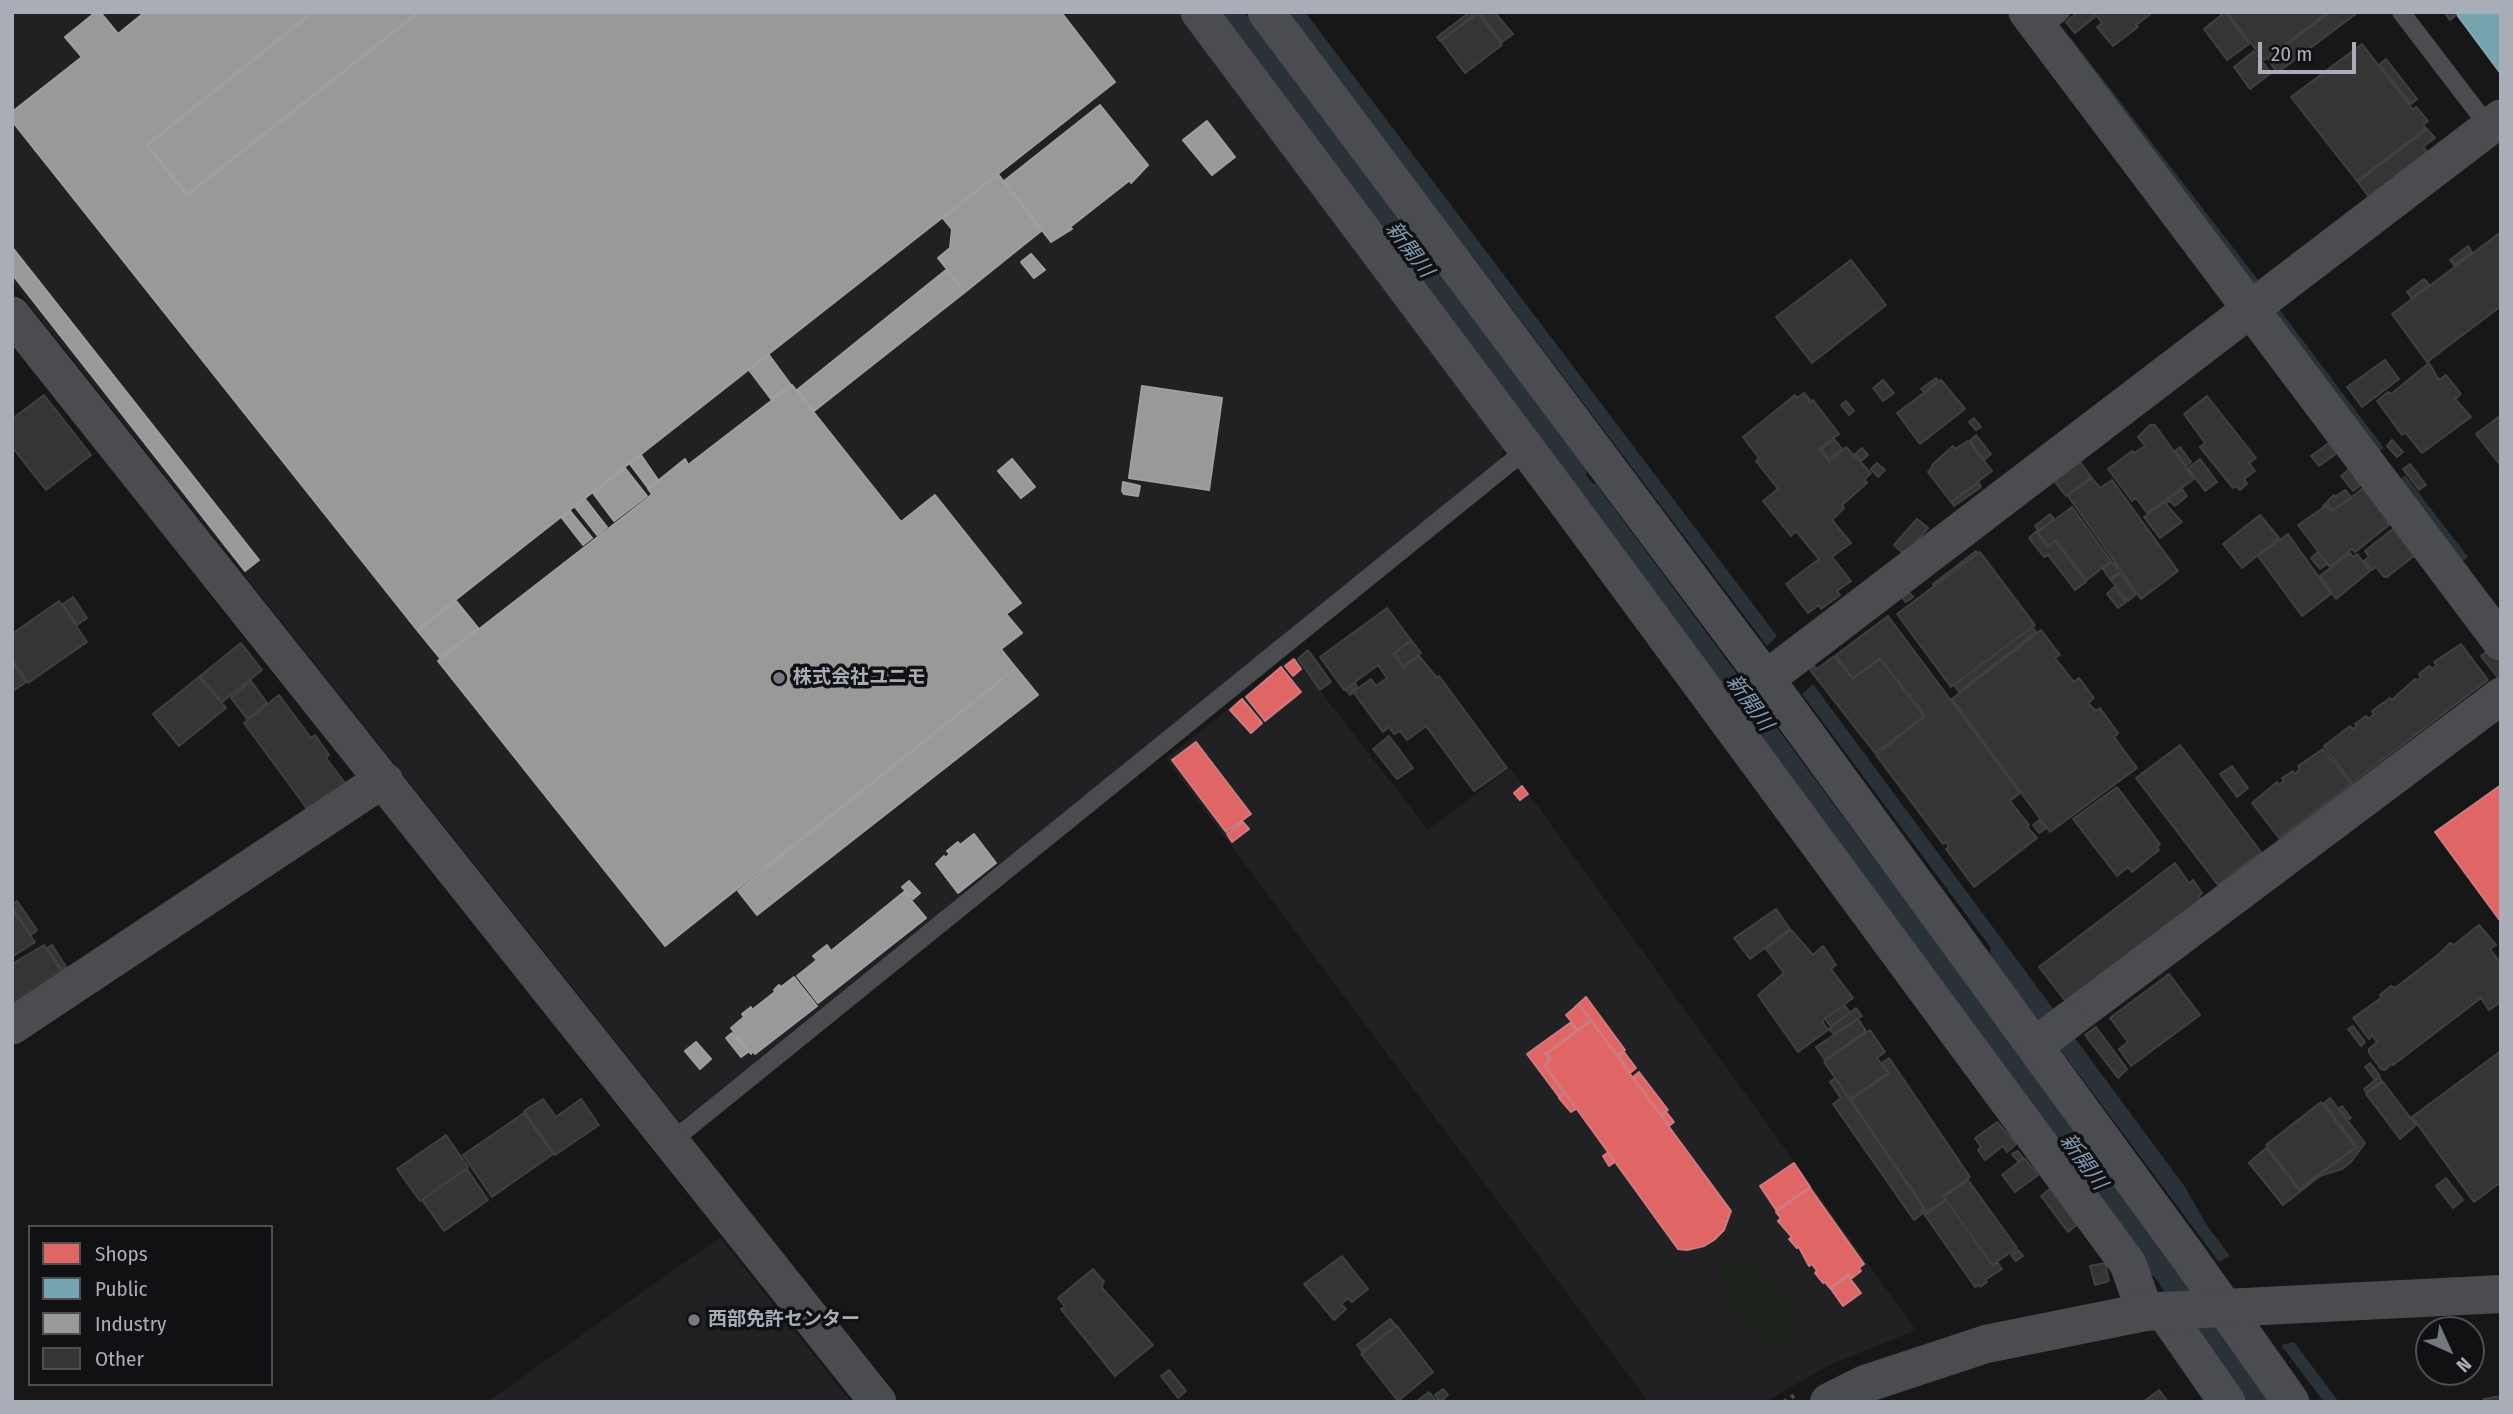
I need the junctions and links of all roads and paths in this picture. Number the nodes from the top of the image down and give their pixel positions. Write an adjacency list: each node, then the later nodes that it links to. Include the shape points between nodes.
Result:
1 (1199, 12): 8 (street)
2 (1266, 12): 10 (street)
3 (2401, 12): 5 (lane)
4 (2043, 18): 6 (street)
5 (2495, 122): 6 (street)
6 (2250, 310): 9 (street); 10 (street)
7 (12, 315): 12 (street)
8 (1527, 449): 15 (lane); 18 (street)
9 (2501, 642)
10 (1766, 679): 14 (street)
11 (2501, 696): 14 (street, bridge)
12 (385, 781): 13 (street); 15 (street)
13 (12, 1026)
14 (2035, 1046): 17 (street)
15 (672, 1141): 19 (street)
16 (2501, 1294): 17 (street)
17 (2223, 1307): 18 (street); 22 (street)
18 (2160, 1311): 20 (street, via 1986,1344 1865,1384); 21 (street)
19 (878, 1402)
20 (1829, 1402)
21 (2227, 1402)
22 (2291, 1402)

